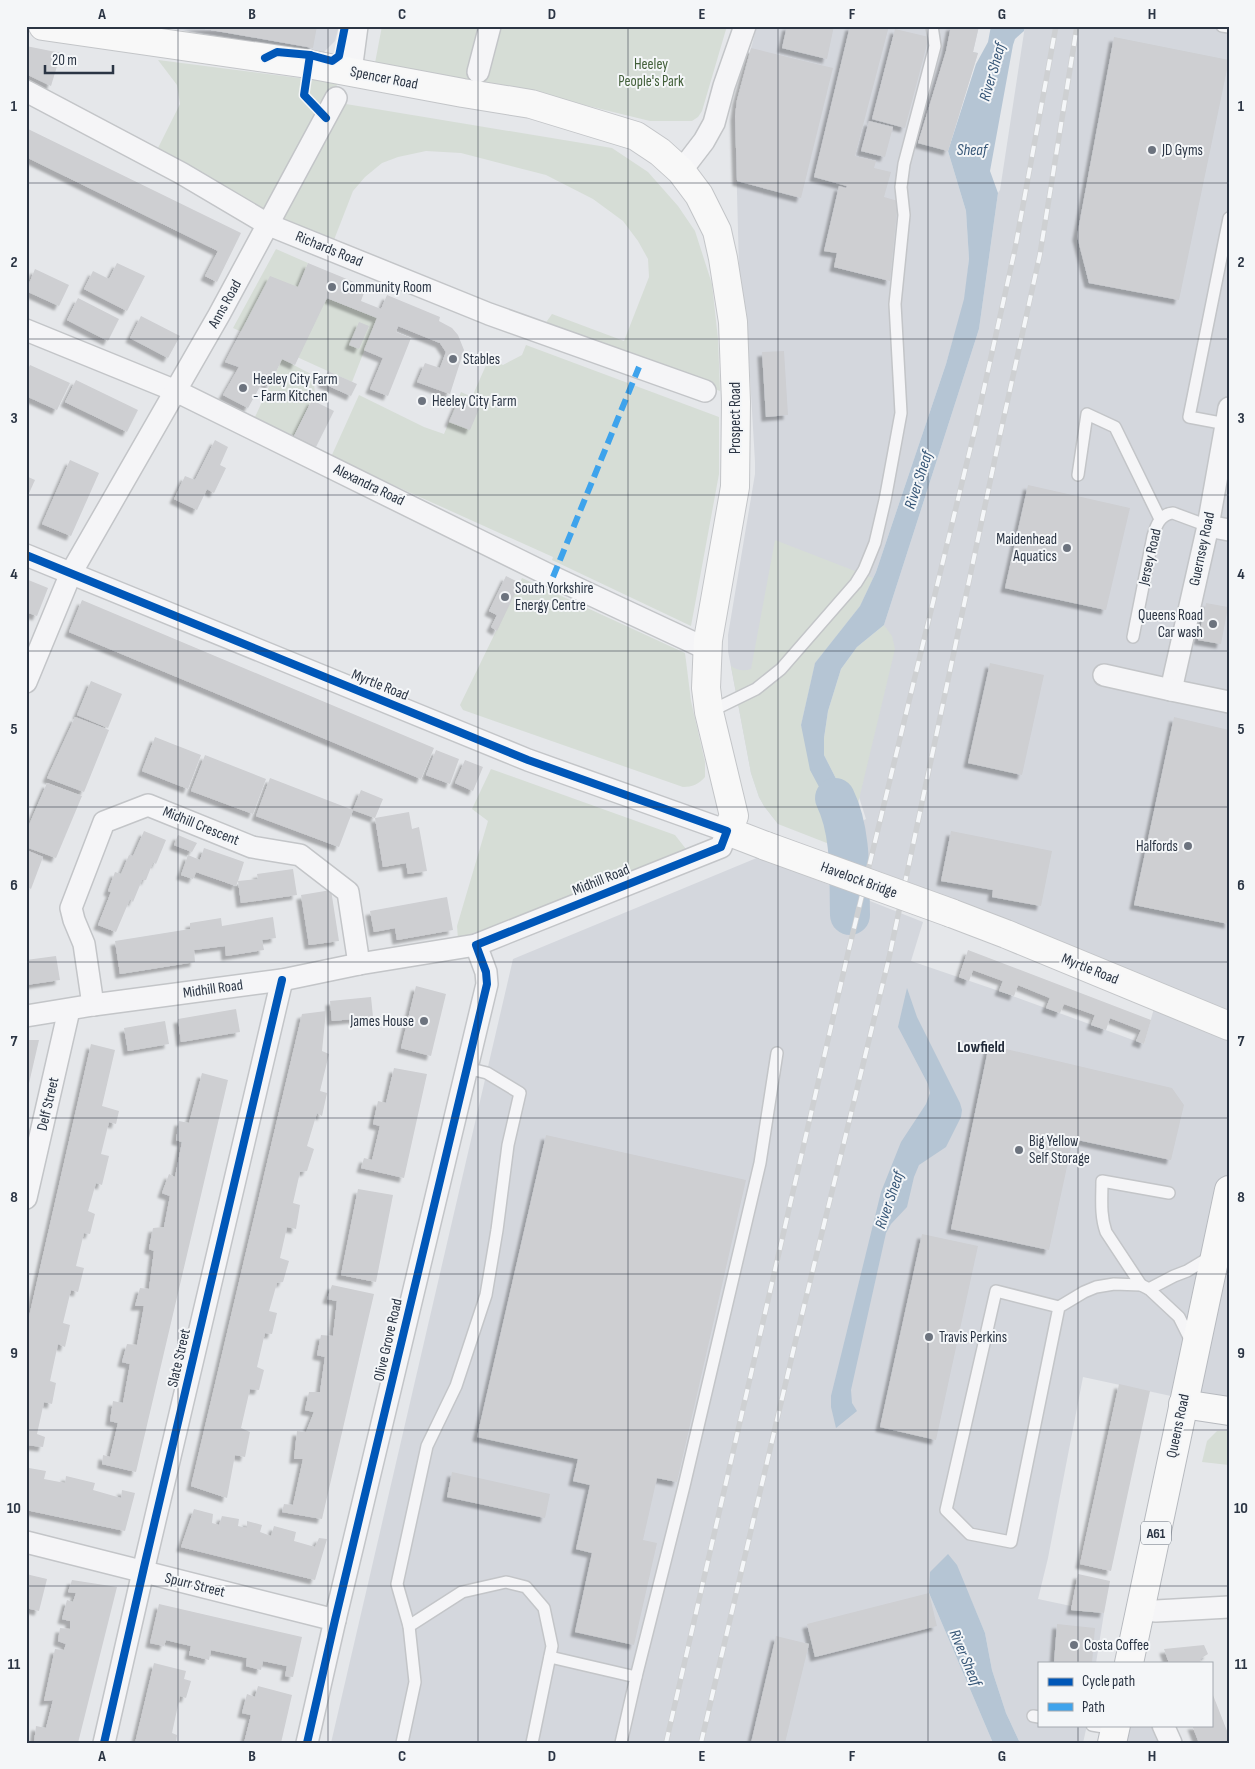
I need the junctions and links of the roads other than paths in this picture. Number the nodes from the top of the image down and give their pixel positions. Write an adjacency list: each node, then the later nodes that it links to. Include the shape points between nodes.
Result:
1 (43, 26): 8 (main road, Spencer Road)
2 (358, 26): 8 (street)
3 (490, 26): 9 (street)
4 (745, 26): 12 (street, via 714,123)
5 (932, 26): 30 (lane, via 935,46 900,187 904,215 895,304 901,413 875,543 856,583 781,669 756,689)
6 (1222, 26): 7 (lane)
7 (1229, 27)
8 (352, 71): 12 (main road, Spencer Road, via 531,104 636,136)
9 (478, 72)
10 (26, 91): 14 (street, Richards Road, via 181,173)
11 (336, 98): 14 (street, Anns Road)
12 (681, 171): 25 (main road, Prospect Road, via 699,195 717,231 733,322 735,487)
13 (1229, 218): 18 (lane, via 1189,417)
14 (269, 225): 16 (street, Anns Road); 17 (street, Richards Road, via 489,314)
15 (26, 330): 16 (street, Alexandra Road)
16 (176, 391): 23 (street, Anns Road); 25 (street, Alexandra Road, via 553,577)
17 (705, 391)
18 (1227, 416): 21 (street, Guernsey Road, via 1219,456)
19 (1078, 475): 20 (lane, via 1087,414 1115,427)
20 (1160, 519): 21 (lane, Jersey Road, via 1173,513); 24 (lane, Jersey Road, via 1153,536)
21 (1219, 528): 28 (street, Guernsey Road)
22 (26, 555): 23 (street, Myrtle Road)
23 (71, 573): 27 (street, Anns Road); 31 (street, Myrtle Road, via 528,760)
24 (1133, 637)
25 (707, 649): 30 (main road, Prospect Road)
26 (1104, 675): 28 (street)
27 (26, 682)
28 (1171, 690): 29 (street)
29 (1229, 702)
30 (709, 712): 31 (main road, Prospect Road, via 734,816)
31 (727, 831): 32 (main road, Myrtle Road); 34 (street, Midhill Road, via 721,847)
32 (766, 846): 33 (main road, Havelock Bridge, bridge)
33 (951, 913): 40 (main road, Myrtle Road)
34 (476, 945): 35 (street, Midhill Road); 42 (street, Olive Grove Road, via 487,984)
35 (360, 964): 36 (street, Midhill Road); 37 (street, Midhill Crescent, via 348,892 300,855 252,847 148,805 104,822 71,908 84,944)
36 (282, 980): 37 (street, Midhill Road); 53 (street, Slate Street)
37 (93, 1005): 38 (street, Midhill Road)
38 (70, 1010): 39 (street, Midhill Road); 45 (street, Delf Street)
39 (26, 1016)
40 (1229, 1026)
41 (777, 1053): 60 (lane, via 760,1163)
42 (467, 1068): 56 (street, Olive Grove Road); 57 (lane, via 487,1073 520,1093 508,1145 486,1295 456,1386 427,1446 397,1584)
43 (1229, 1190): 46 (main road, Queens Road / A61)
44 (1169, 1194): 47 (lane, via 1102,1181 1101,1216 1106,1232)
45 (26, 1198)
46 (1215, 1254): 47 (lane, via 1187,1271); 49 (main road, Queens Road / A61)
47 (1145, 1287): 48 (lane, via 1114,1284 1096,1287); 49 (lane, via 1179,1317)
48 (1060, 1306): 48 (lane, via 1011,1542 970,1534 946,1510 996,1291)
49 (1195, 1349): 50 (main road, Queens Road / A61)
50 (1183, 1404): 51 (main road); 55 (main road, Queens Road / A61)
51 (1229, 1412)
52 (26, 1542): 53 (street, Spurr Street)
53 (143, 1571): 56 (street, Spurr Street); 62 (street, Slate Street)
54 (1229, 1607): 55 (street)
55 (1140, 1610): 59 (main road, Queens Road / A61)
56 (335, 1620): 63 (street, Olive Grove Road)
57 (409, 1626): 58 (lane, via 462,1592 506,1582 526,1588 544,1608 552,1646); 64 (lane, via 415,1682)
58 (550, 1657): 60 (lane); 65 (lane)
59 (1129, 1662)
60 (636, 1676): 66 (lane)
61 (1163, 1726): 67 (street)
62 (104, 1743)
63 (307, 1743)
64 (402, 1743)
65 (532, 1743)
66 (622, 1743)
67 (1171, 1743)

